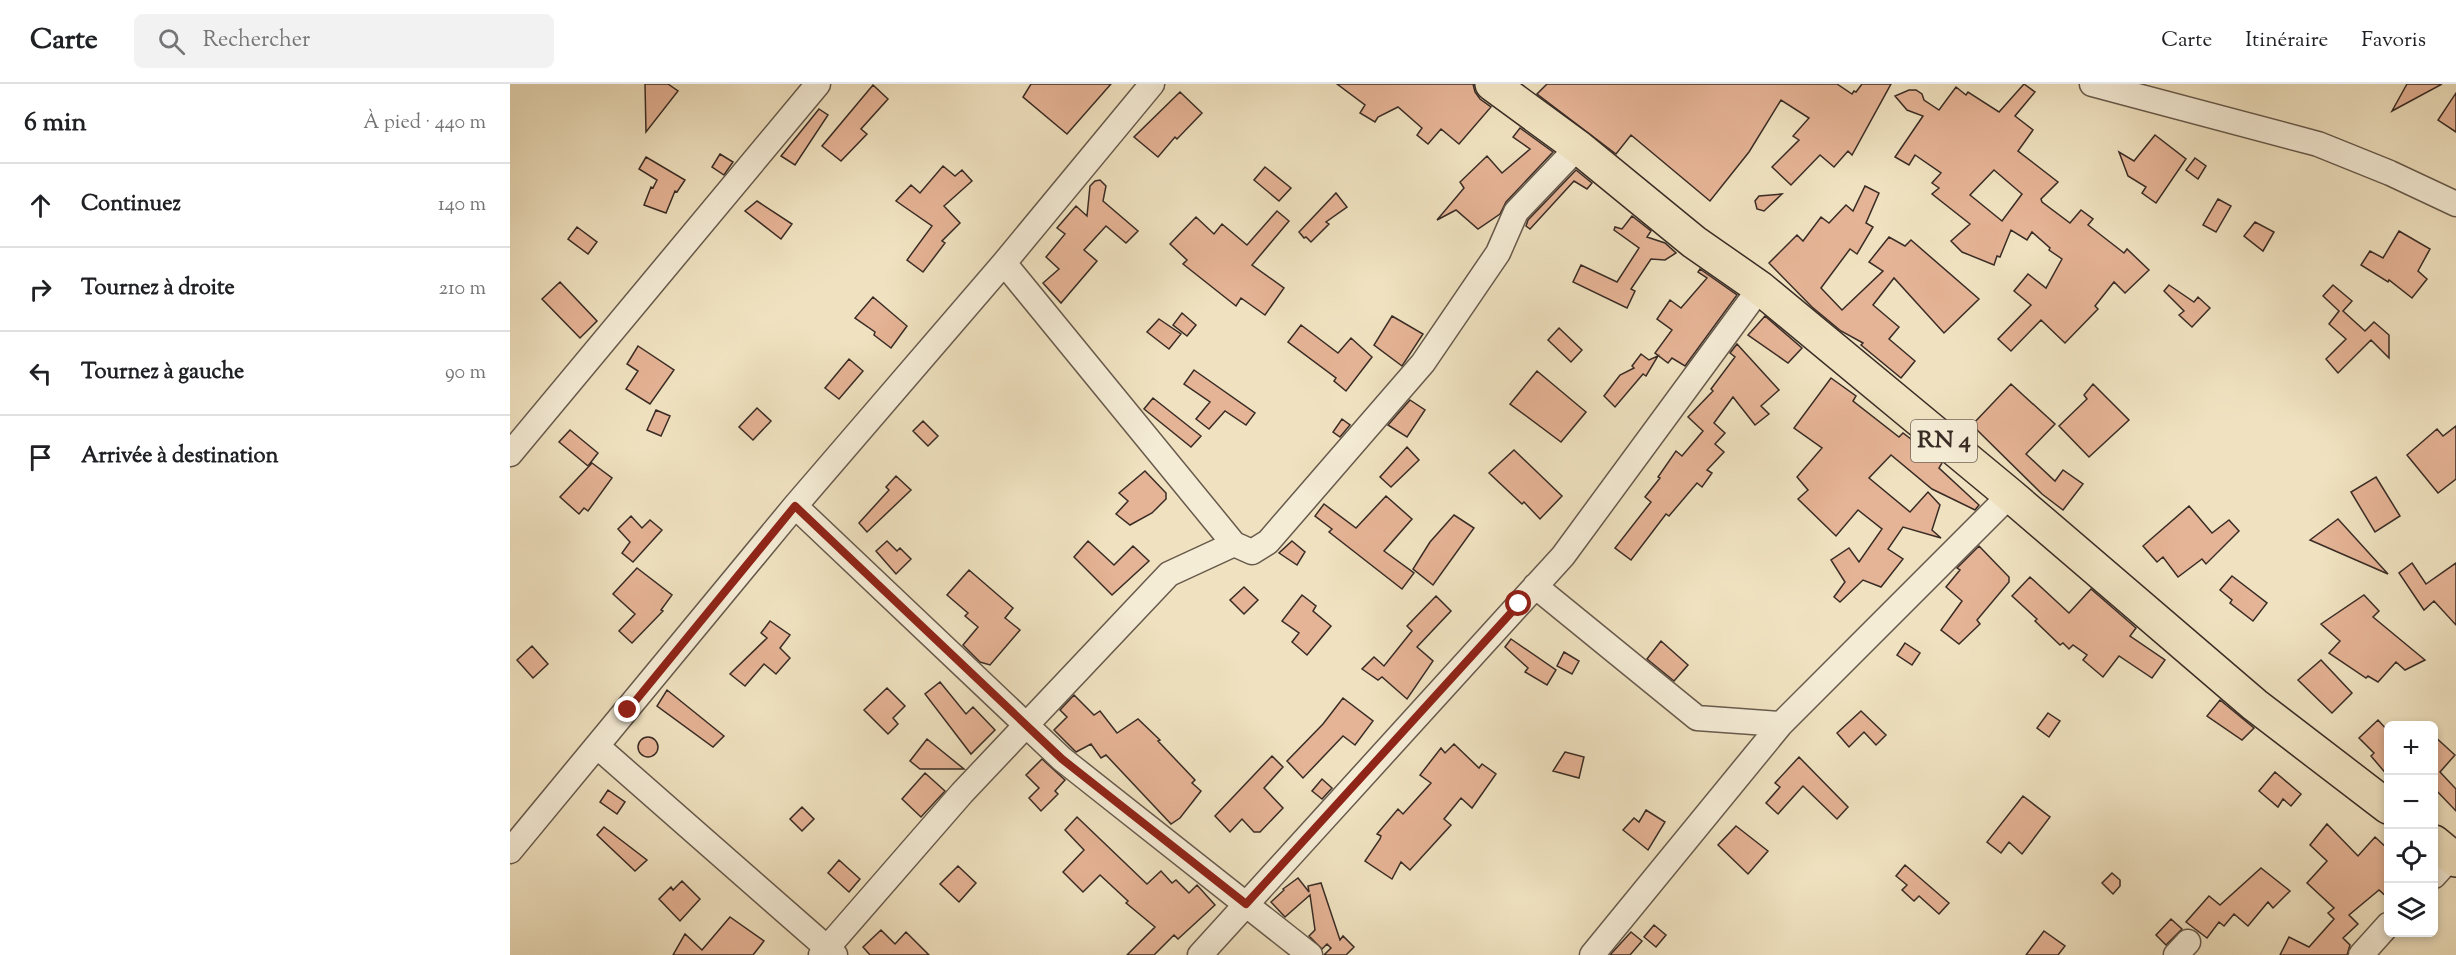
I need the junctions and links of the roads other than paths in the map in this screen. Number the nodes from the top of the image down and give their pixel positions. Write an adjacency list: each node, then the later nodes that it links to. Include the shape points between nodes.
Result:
1 (818, 84): 11 (street)
2 (1152, 84): 9 (street)
3 (1492, 84): 7 (highway, RN 4)
4 (2091, 84): 6 (street)
5 (2151, 84): 6 (street)
6 (2163, 104): 8 (street, via 2318,144 2390,172)
7 (1578, 147): 10 (highway, RN 4, via 1694,242); 14 (street, via 1516,212 1498,253 1423,363 1284,524 1268,542 1252,552)
8 (2456, 204)
9 (1004, 263): 13 (street); 14 (street)
10 (1760, 288): 12 (highway, RN 4); 15 (street, via 1563,555)
11 (510, 454)
12 (2010, 495): 17 (street); 19 (highway, RN 4, via 2255,705)
13 (795, 506): 16 (street); 18 (street)
14 (1234, 544): 16 (street, via 1169,574)
15 (1535, 586): 17 (street, via 1697,718); 21 (street)
16 (1026, 724): 21 (street, via 1062,759); 23 (street)
17 (1781, 724): 26 (street)
18 (598, 747): 20 (street); 23 (street)
19 (2384, 804)
20 (510, 851)
21 (1246, 904): 24 (street); 25 (street)
22 (2384, 929): 27 (street)
23 (828, 953)
24 (1200, 955)
25 (1310, 955)
26 (1592, 955)
27 (2361, 955)

